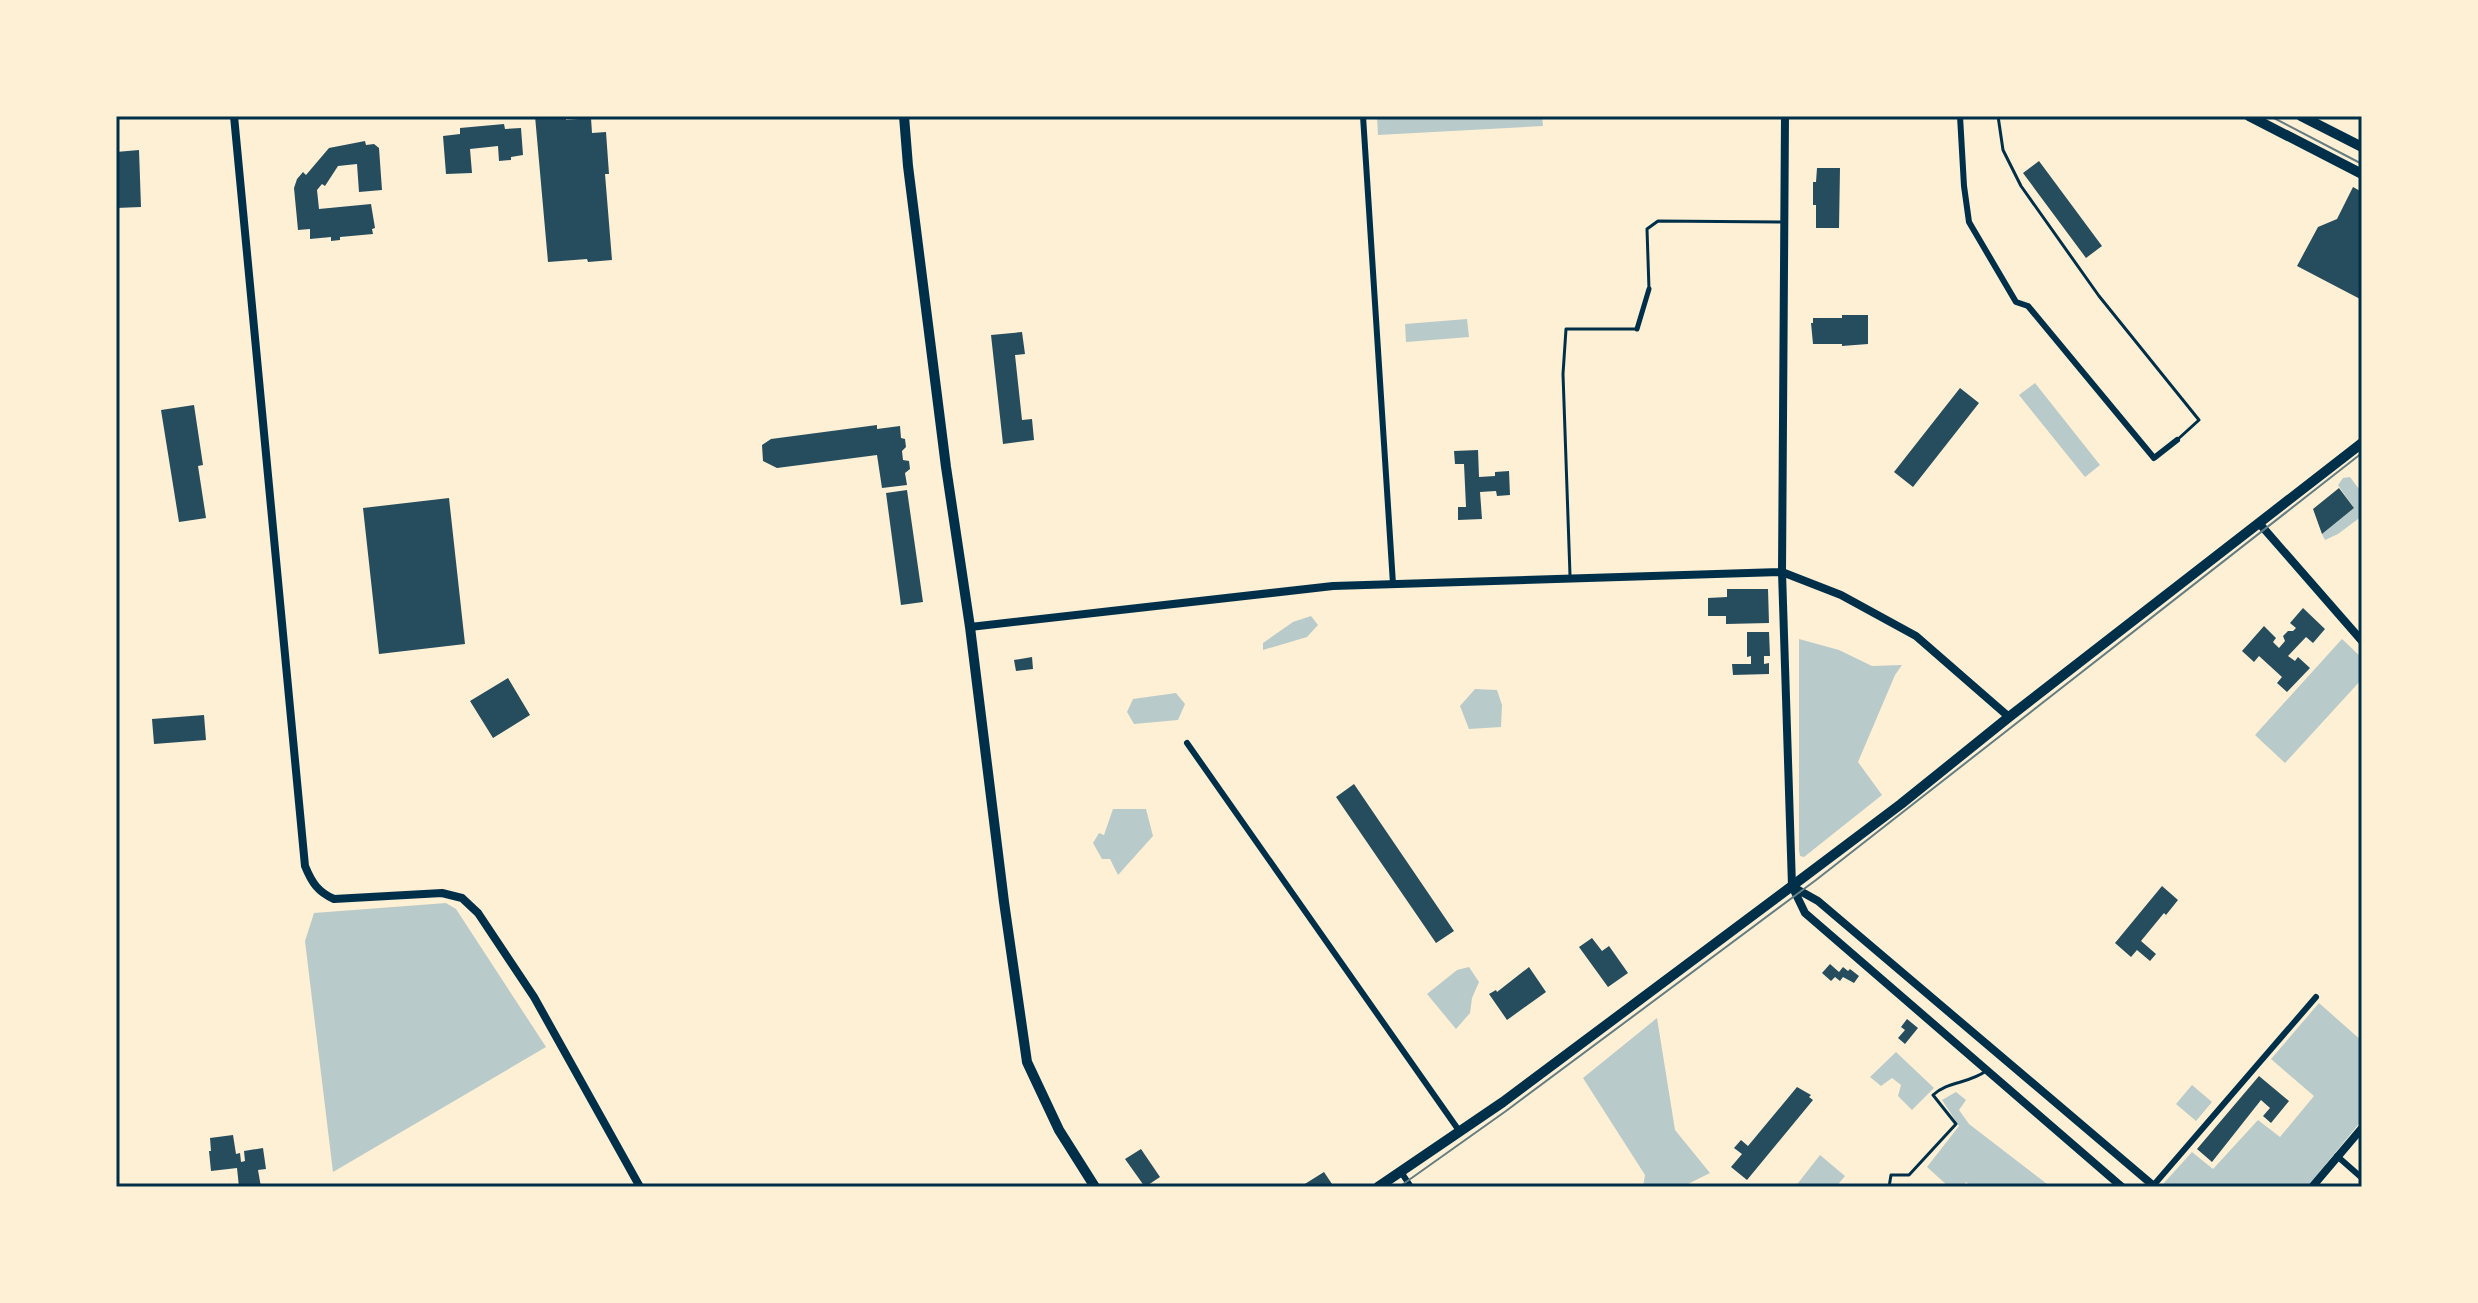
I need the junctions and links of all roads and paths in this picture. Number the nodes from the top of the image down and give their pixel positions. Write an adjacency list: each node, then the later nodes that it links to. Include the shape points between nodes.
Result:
1 (234, 116): 34 (street, via 305,866 311,882 334,899 442,893 462,898 478,913 534,997)
2 (904, 116): 20 (main road)
3 (1363, 116): 19 (street)
4 (1785, 116): 11 (street)
5 (1960, 116): 14 (street, via 1969,222 2016,302 2028,306 2154,458)
6 (1998, 116): 14 (lane, via 2003,150 2021,186 2099,296 2199,420)
7 (2249, 116): 10 (main road)
8 (2301, 116): 9 (main road)
9 (2362, 147)
10 (2362, 174)
11 (1784, 222): 12 (lane, via 1658,221 1647,229); 17 (street)
12 (1649, 289): 13 (street)
13 (1637, 329): 18 (lane, via 1566,329)
14 (2177, 440)
15 (2362, 443): 16 (main road)
16 (2259, 523): 21 (street); 22 (main road)
17 (1782, 572): 18 (street); 22 (street, via 1841,595 1916,636); 24 (street)
18 (1570, 579): 19 (street)
19 (1393, 584): 20 (street, via 1333,586)
20 (970, 627): 35 (main road, via 1027,1062 1059,1130)
21 (2362, 641)
22 (2009, 717): 24 (main road)
23 (1187, 743): 29 (street)
24 (1792, 886): 26 (street, via 1818,901); 27 (street, via 1805,913); 29 (main road)
25 (2316, 997): 33 (street)
26 (2000, 1057): 27 (street); 33 (street)
27 (1987, 1071): 38 (lane, via 1974,1080 1941,1087 1933,1095 1956,1124 1909,1175 1891,1175); 39 (street)
28 (2362, 1128): 30 (street)
29 (1460, 1132): 31 (main road)
30 (2337, 1156): 32 (street); 40 (street)
31 (1401, 1172): 36 (main road); 37 (street)
32 (2362, 1178)
33 (2153, 1186)
34 (640, 1187)
35 (1095, 1187)
36 (1378, 1187)
37 (1411, 1187)
38 (1889, 1187)
39 (2122, 1187)
40 (2312, 1187)

